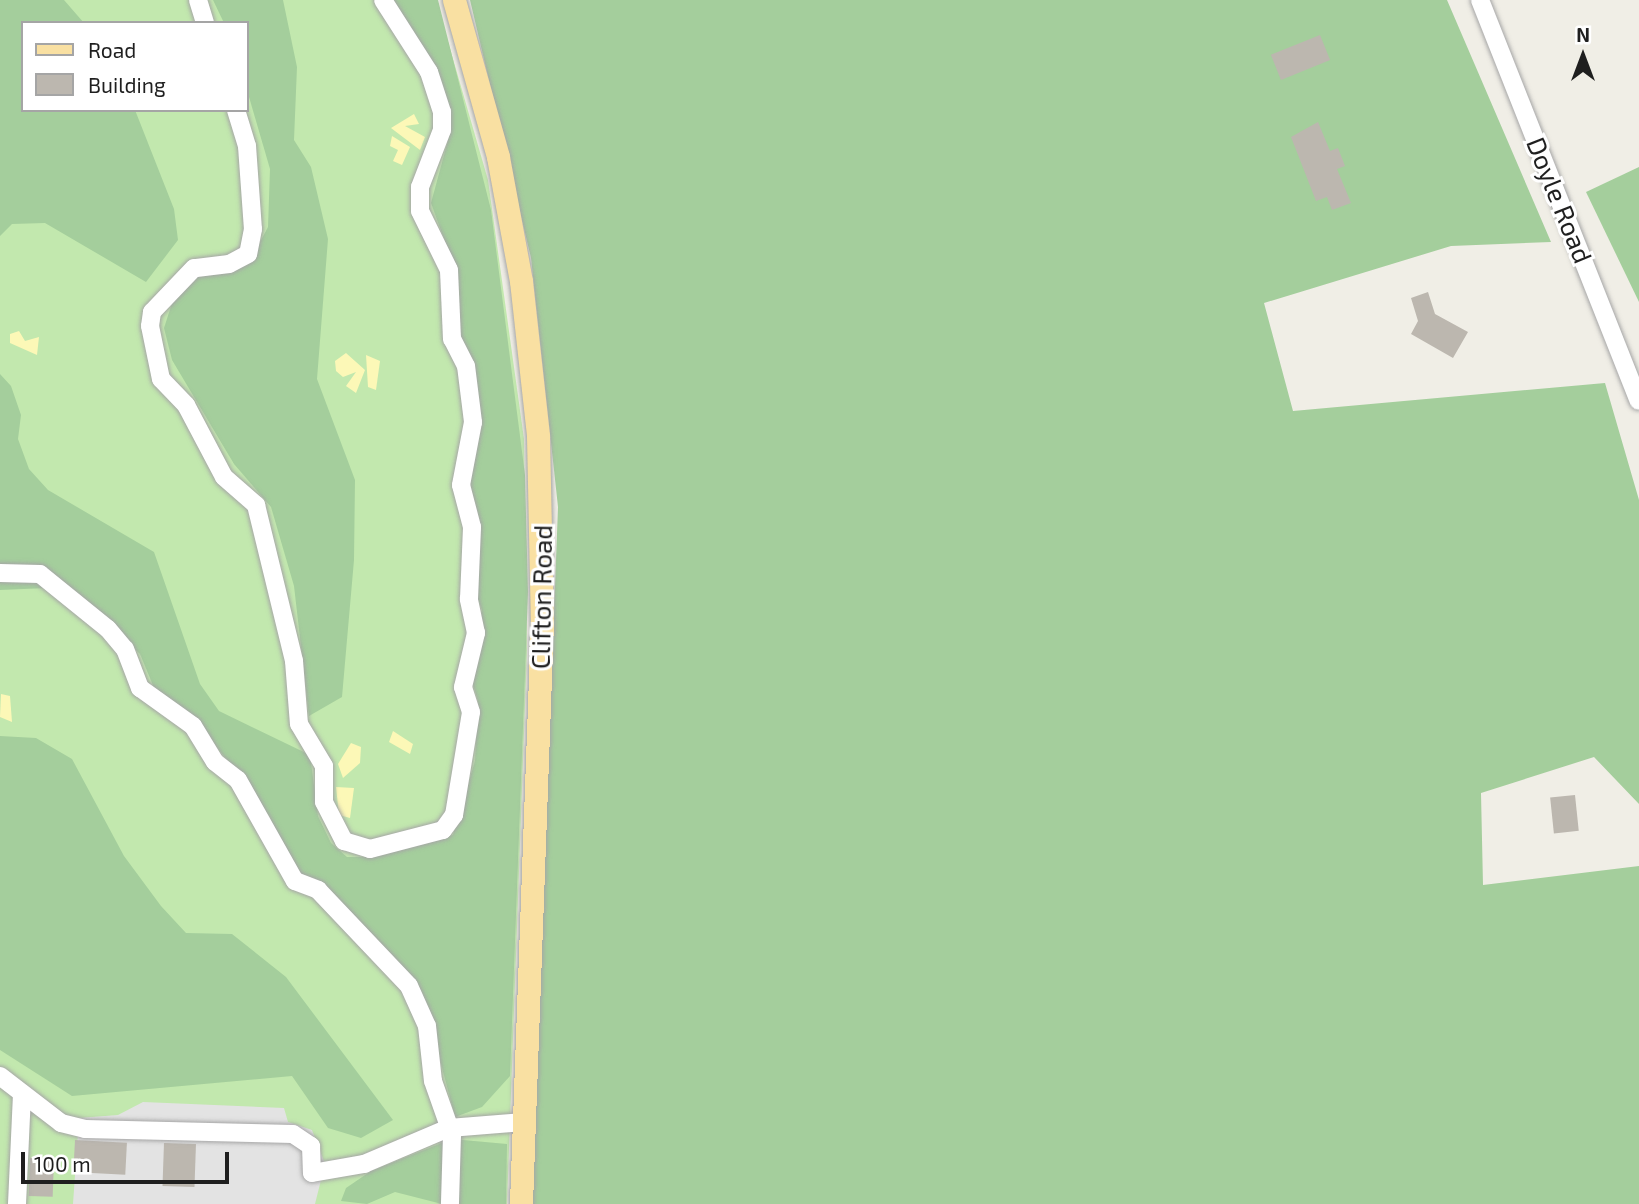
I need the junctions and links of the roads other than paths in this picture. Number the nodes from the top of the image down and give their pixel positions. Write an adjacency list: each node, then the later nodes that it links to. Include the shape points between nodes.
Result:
1 (198, 0): 5 (street)
2 (383, 0): 6 (street, via 429,72 442,112 442,130 420,187 420,211 449,270 452,339 466,366 473,422 461,485 472,527 468,599 476,634 463,687 471,712 454,815 443,830 370,849 344,841 324,802 322,758 299,724 295,661 256,505 224,477 186,405 161,379 150,326 152,312 194,268 248,254 253,229 247,146)
3 (454, 0): 11 (main road, Clifton Road, via 500,170 538,436 542,622)
4 (1480, 0): 7 (street, Doyle Road)
5 (204, 21)
6 (237, 112)
7 (1639, 401)
8 (0, 573): 12 (street, via 40,574 108,629 125,649 140,688 193,726 215,762 238,780 295,881 318,890 396,969 421,1006 433,1081)
9 (0, 1076): 10 (street)
10 (22, 1094): 12 (street, via 61,1124 85,1129 293,1135 311,1146 312,1173 364,1164); 13 (street)
11 (524, 1122): 12 (street); 15 (main road, Clifton Road)
12 (449, 1128): 14 (street)
13 (18, 1204)
14 (450, 1204)
15 (521, 1204)

